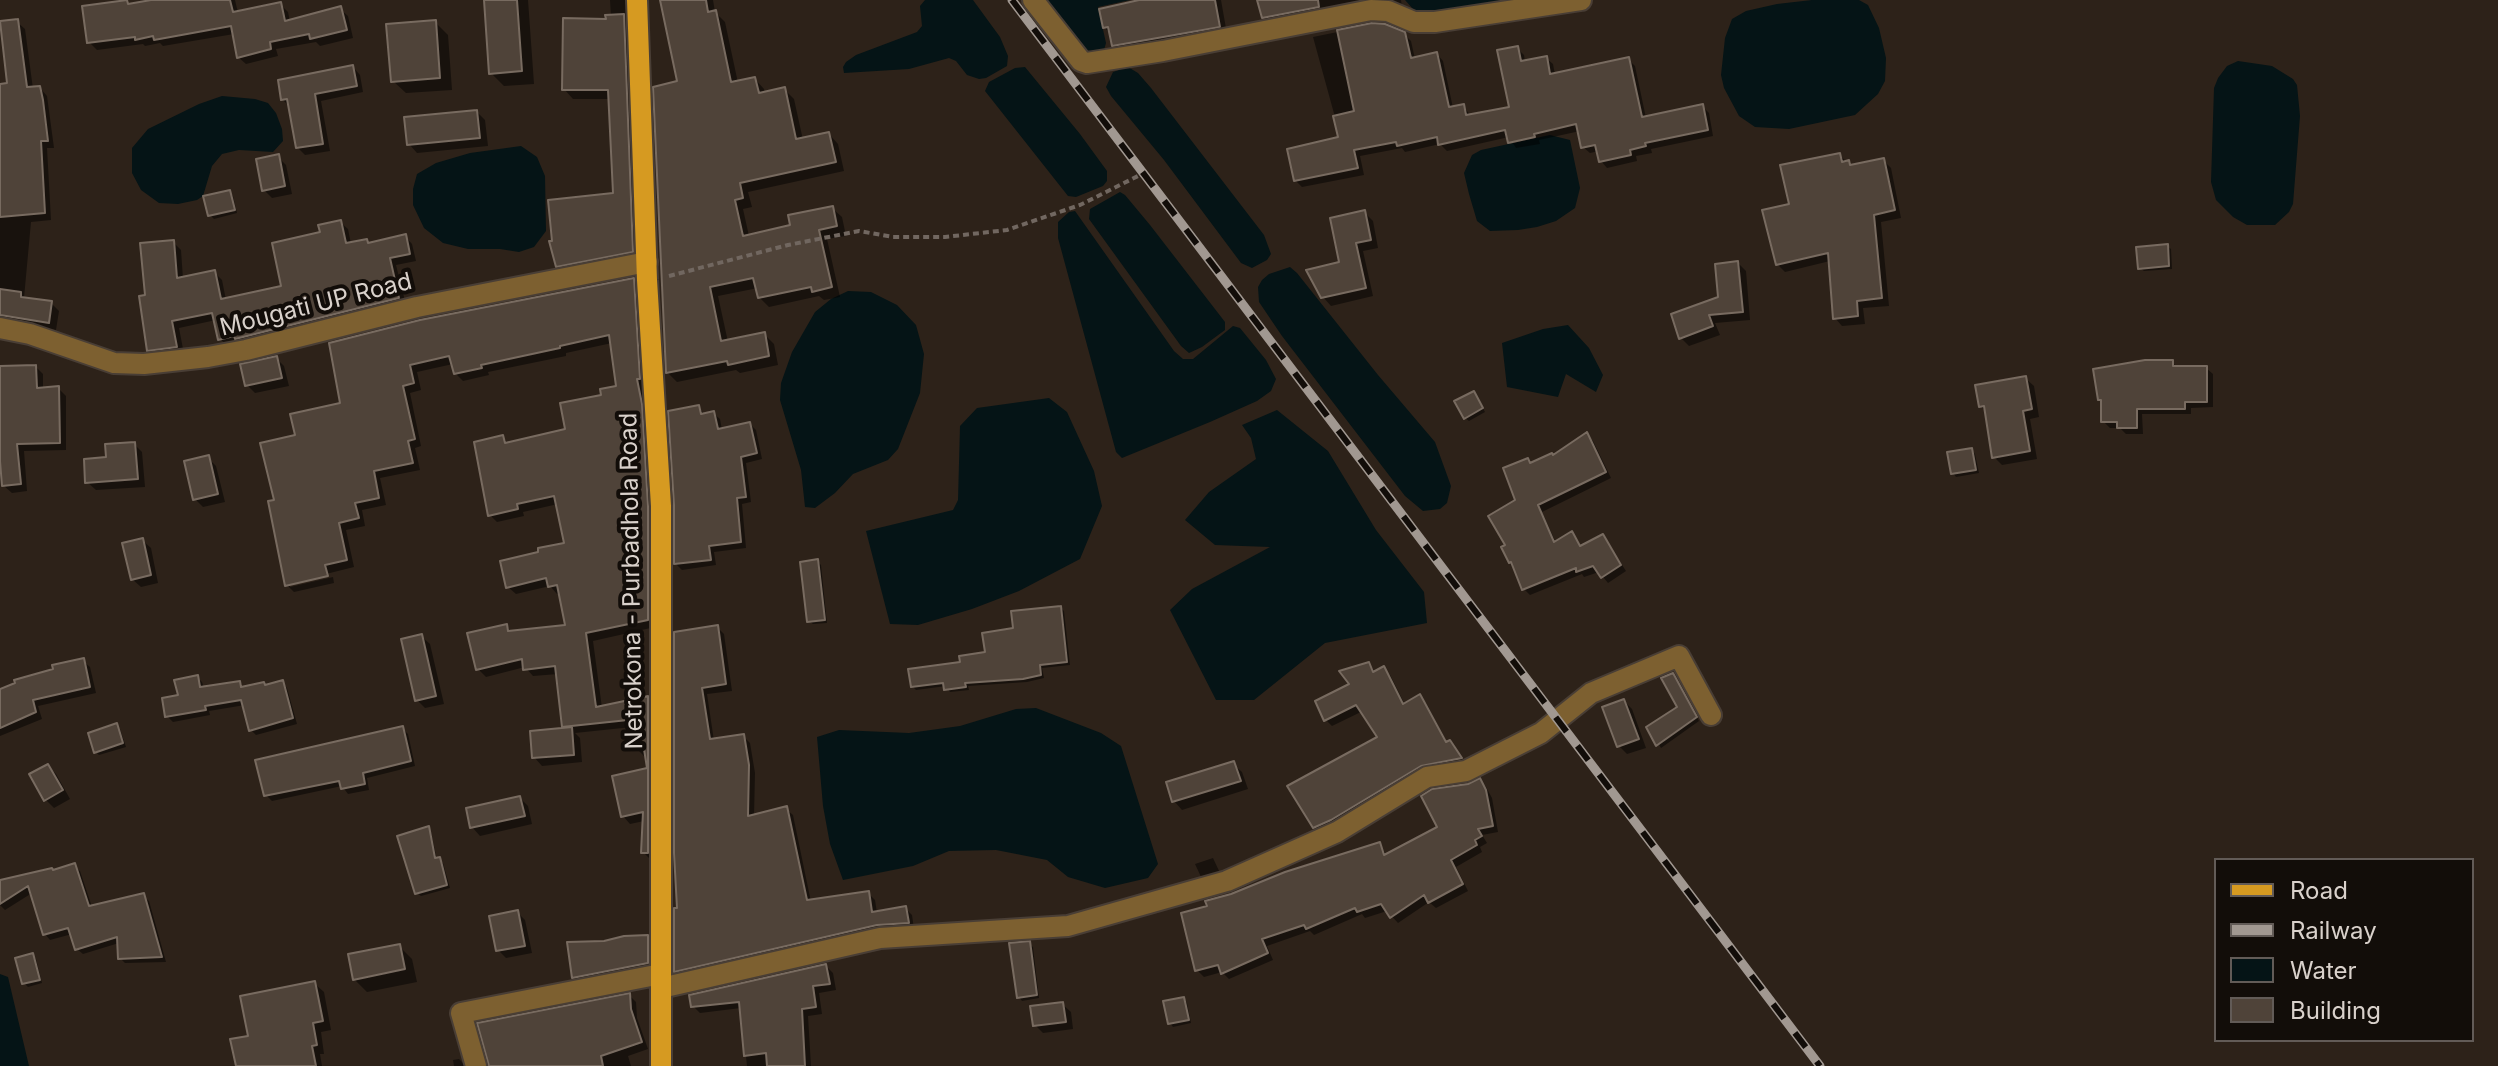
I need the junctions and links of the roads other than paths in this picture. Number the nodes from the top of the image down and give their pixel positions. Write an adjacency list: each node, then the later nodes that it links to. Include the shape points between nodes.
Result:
1 (637, 0): 4 (main road, Netrokona - Purbadhola Road)
2 (1033, 0): 3 (street, via 1087,63 1371,10 1435,22)
3 (1581, 0)
4 (647, 271): 5 (street, Mougati UP Road, via 417,307 246,350 170,361 114,363); 7 (main road, Netrokona - Purbadhola Road, via 661,506)
5 (0, 328)
6 (1711, 715): 7 (street, via 1679,656 1591,693 1541,733 1466,771 1427,777 1337,832 1227,881 1068,926 880,938)
7 (661, 981): 8 (street, via 461,1013); 9 (main road, Netrokona - Purbadhola Road)
8 (476, 1066)
9 (661, 1066)

